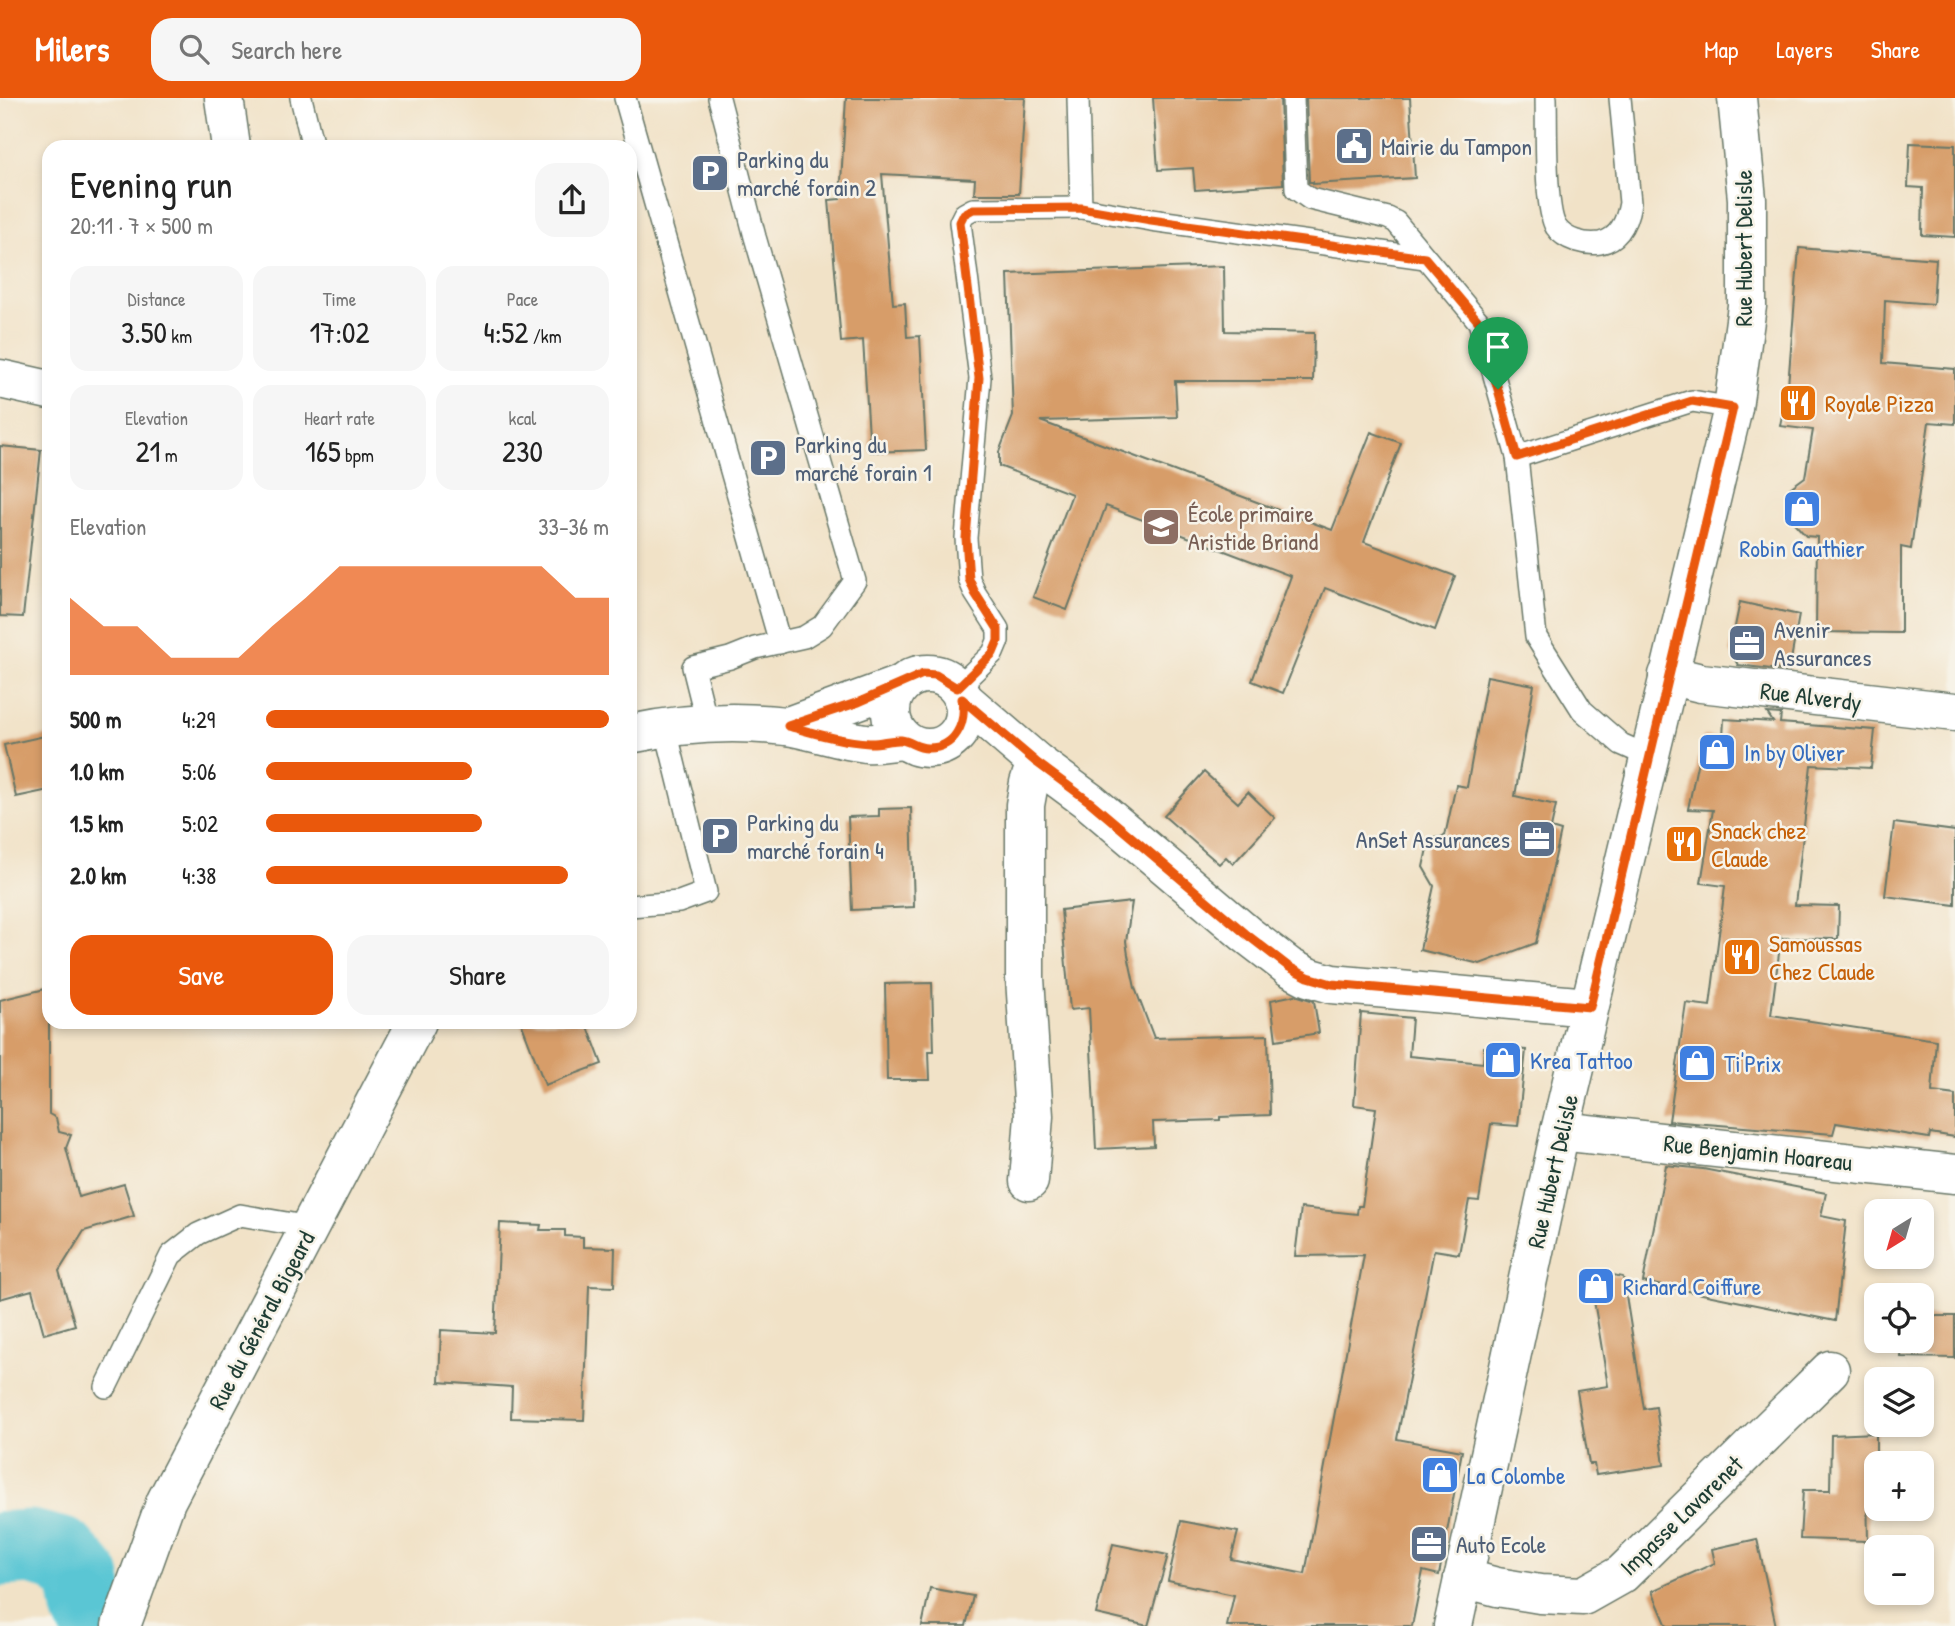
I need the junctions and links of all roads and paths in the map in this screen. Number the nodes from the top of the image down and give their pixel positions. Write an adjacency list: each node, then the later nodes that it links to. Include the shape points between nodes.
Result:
1 (225, 98): 10 (street)
2 (301, 98): 11 (lane)
3 (625, 98): 12 (lane)
4 (719, 98): 20 (lane, via 855,581 822,626)
5 (1078, 98): 14 (lane)
6 (1293, 98): 15 (lane, via 1296,189 1310,199 1396,222)
7 (1546, 98): 8 (lane, via 1550,206 1555,225 1566,237 1600,243 1615,237 1627,220 1630,203)
8 (1620, 98)
9 (1737, 98): 18 (street, Rue Hubert Delisle, via 1747,199 1747,306)
10 (231, 140)
11 (311, 140)
12 (637, 140)
13 (637, 140): 20 (lane)
14 (1081, 208): 15 (lane); 23 (lane, via 973,209 960,222 979,378 966,538 969,579 998,629 993,653)
15 (1425, 258): 19 (lane, via 1479,322)
16 (0, 379): 17 (street)
17 (42, 388)
18 (1733, 408): 19 (lane, via 1692,401); 21 (street, Rue Hubert Delisle)
19 (1517, 457): 29 (lane, via 1536,637 1582,710 1621,744)
20 (780, 643): 25 (lane, via 693,667)
21 (1668, 675): 24 (street, Rue Alverdy, via 1701,683); 29 (street, Rue Hubert Delisle)
22 (902, 684): 23 (street, via 923,674 936,675); 26 (street); 28 (street, via 891,707)
23 (960, 693): 28 (street, via 963,723 949,742 926,748); 30 (street)
24 (1955, 712)
25 (707, 723): 26 (street); 27 (street)
26 (788, 726): 28 (street, via 869,743)
27 (648, 730): 31 (lane, via 706,892 679,902)
28 (903, 740)
29 (1648, 756): 32 (street, Rue Hubert Delisle)
30 (1036, 762): 32 (street, via 1246,934 1308,977 1332,984); 36 (street, via 1026,805 1025,978 1034,1116)
31 (637, 905)
32 (1590, 1007): 34 (street, Rue Hubert Delisle)
33 (413, 1029): 37 (street, Rue du Général Bigeard)
34 (1560, 1131): 35 (street, Rue Benjamin Hoareau); 40 (street, Rue Hubert Delisle)
35 (1955, 1174)
36 (1029, 1181)
37 (310, 1227): 39 (lane, via 240,1215 198,1234 171,1255); 41 (street, Rue du Général Bigeard, via 166,1501)
38 (1830, 1370): 40 (street, Impasse Lavarenet, via 1622,1574 1583,1596 1540,1594)
39 (106, 1387)
40 (1463, 1578): 42 (street, Rue Hubert Delisle)
41 (121, 1626)
42 (1453, 1626)

